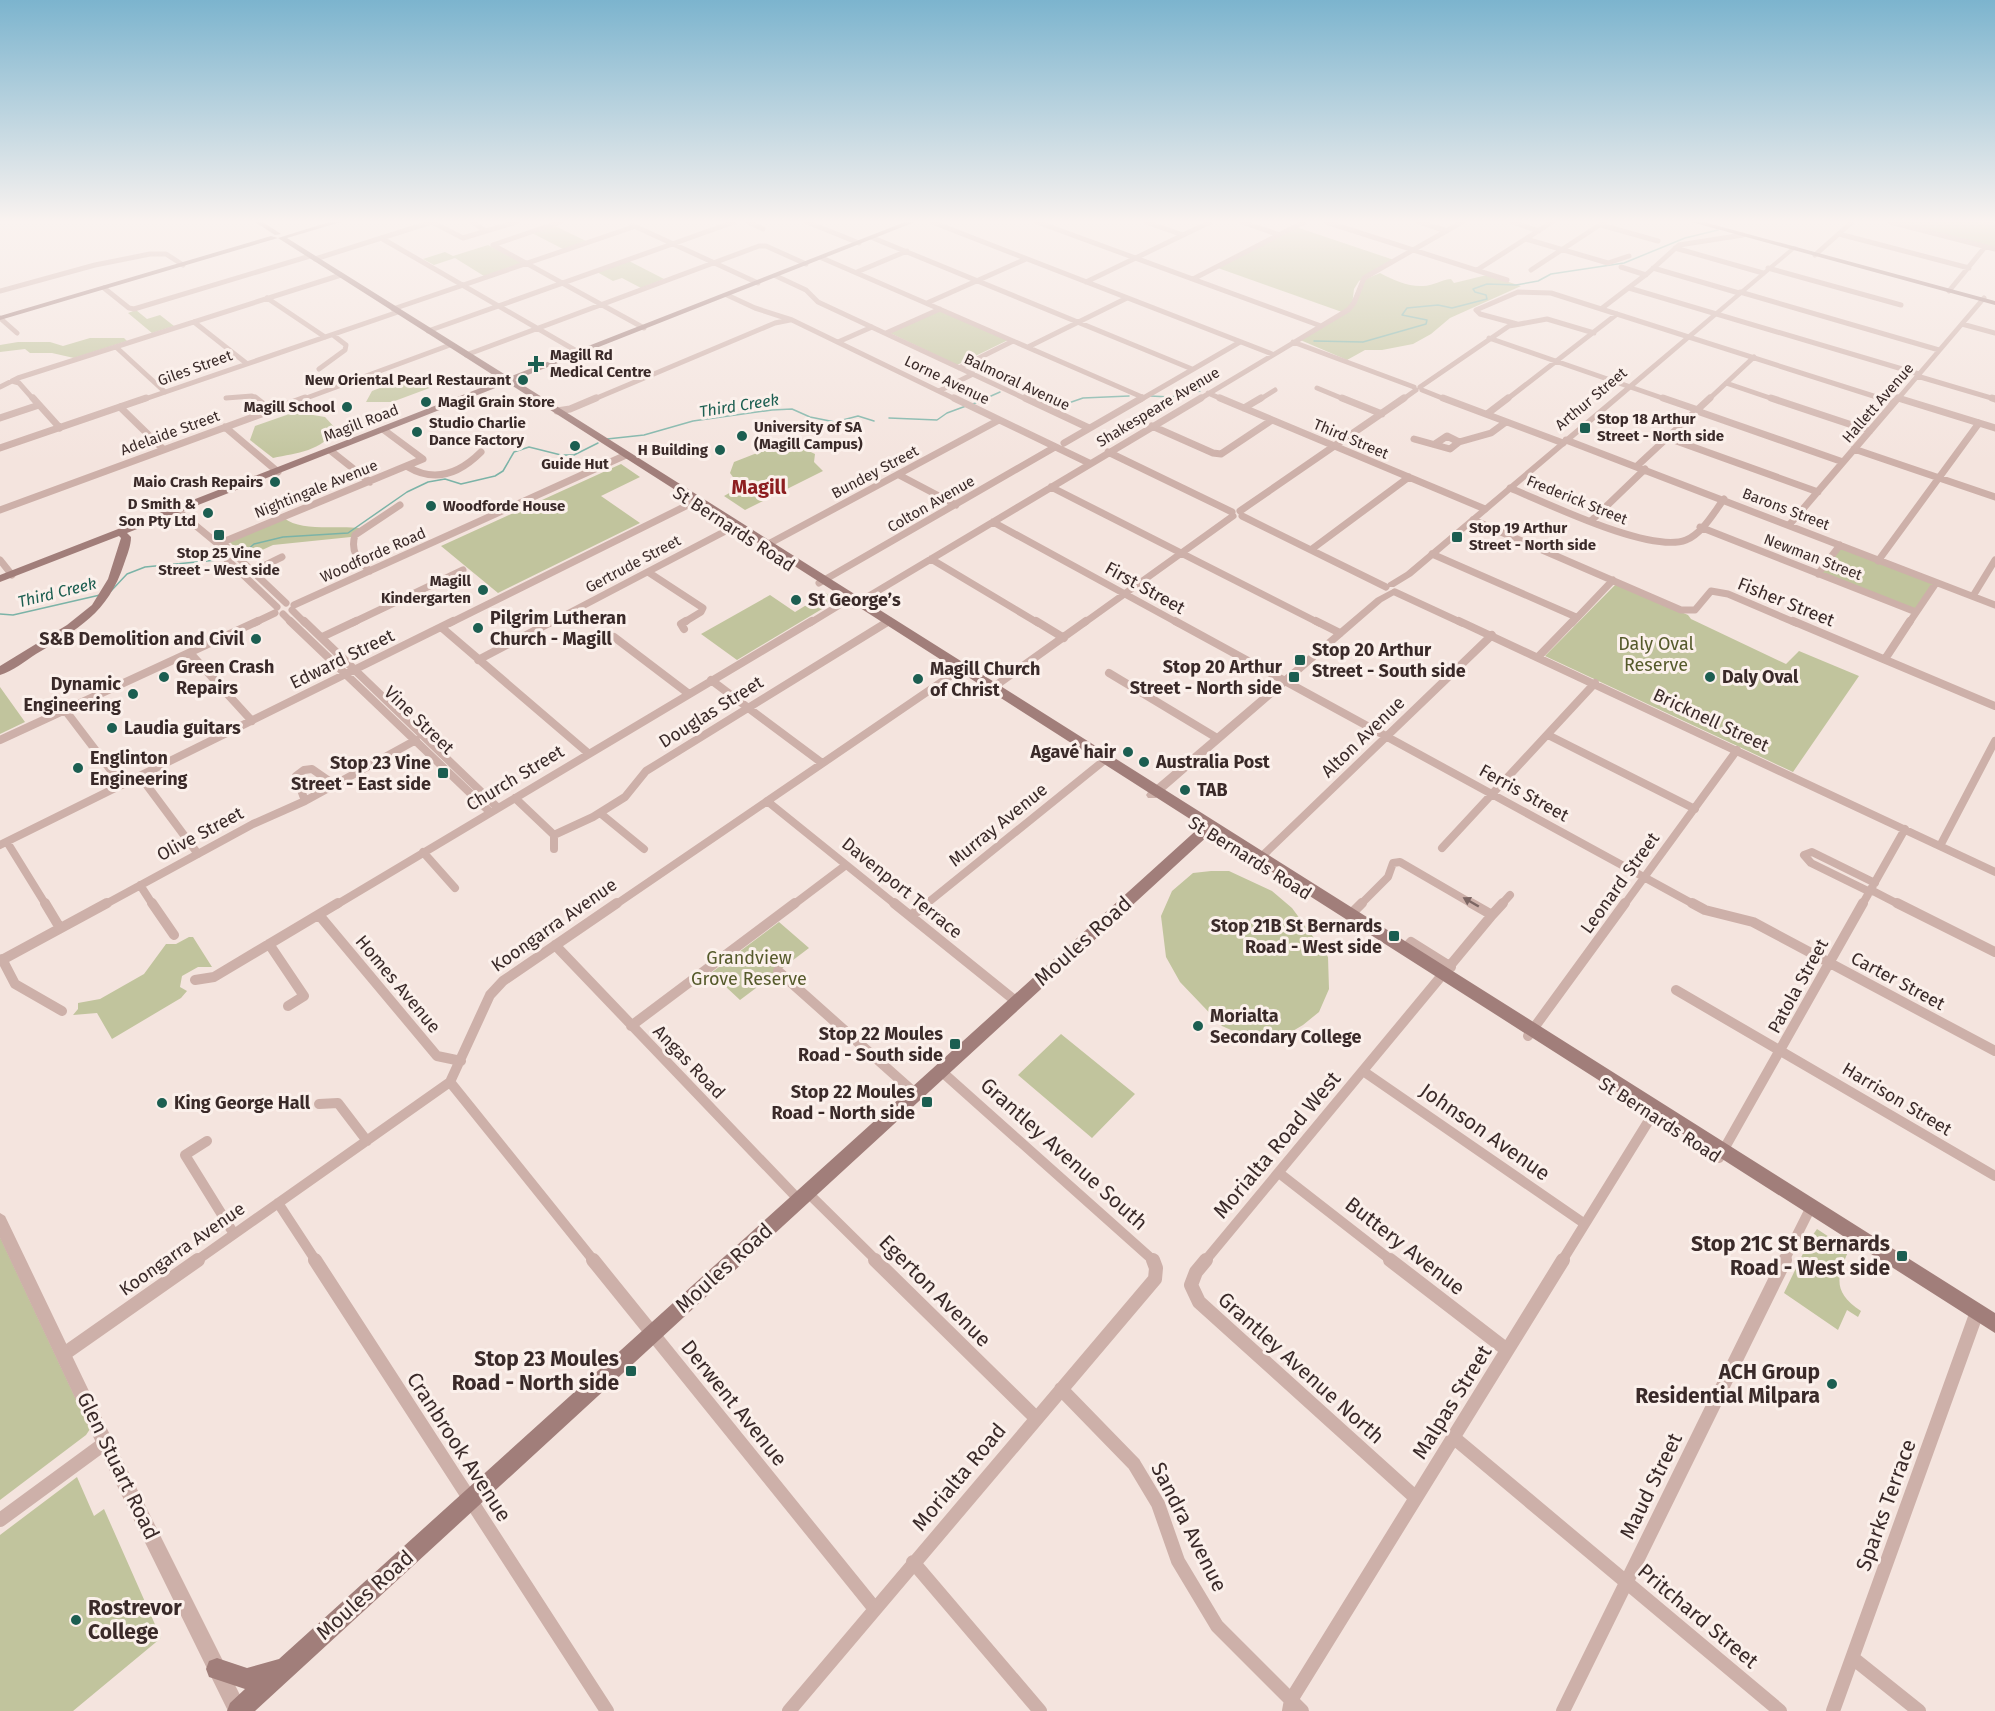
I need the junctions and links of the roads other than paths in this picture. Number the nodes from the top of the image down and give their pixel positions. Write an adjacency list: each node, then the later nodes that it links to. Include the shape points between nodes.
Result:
1 (56, 302): 38 (main road)
2 (122, 302): 3 (street, via 132,309)
3 (157, 302)
4 (255, 302): 40 (street)
5 (273, 302): 56 (street)
6 (382, 302): 34 (main road)
7 (417, 302): 34 (street, Giles Street)
8 (492, 302): 31 (street)
9 (511, 302): 31 (street)
10 (596, 302): 29 (street)
11 (610, 302): 29 (street)
12 (709, 302): 46 (main road, Magill Road)
13 (741, 302): 36 (street, Lorne Avenue)
14 (818, 302): 47 (street, Balmoral Avenue)
15 (1030, 302): 41 (street)
16 (1119, 302): 41 (street)
17 (1137, 302): 60 (street)
18 (1255, 302): 45 (street)
19 (1353, 302): 45 (street, Shakespeare Avenue, via 1352,307)
20 (1495, 302): 43 (street, via 1476,310)
21 (1577, 302): 33 (street)
22 (1611, 302): 33 (street)
23 (1675, 302): 35 (street)
24 (1729, 302): 35 (street, Arthur Street)
25 (1774, 302): 65 (street)
26 (1888, 302): 30 (street)
27 (1981, 302): 44 (street, Hallett Avenue)
28 (927, 303): 32 (street)
29 (602, 305): 46 (street); 48 (street)
30 (1901, 305)
31 (499, 306): 48 (street); 49 (street)
32 (940, 309): 51 (street); 58 (street)
33 (1601, 309): 37 (street)
34 (395, 310): 49 (main road); 54 (street, Giles Street)
35 (1715, 314): 55 (street, Arthur Street); 76 (street)
36 (780, 315): 39 (street, Lorne Avenue); 42 (street)
37 (1617, 315): 52 (street); 55 (street)
38 (0, 318): 50 (street)
39 (792, 320): 42 (street); 59 (street, Lorne Avenue)
40 (194, 322): 63 (street); 71 (street)
41 (1078, 322): 64 (street); 74 (street)
42 (775, 323): 97 (street)
43 (1517, 324): 52 (street, via 1549,320); 57 (street)
44 (1962, 324): 53 (street); 65 (street, Hallett Avenue)
45 (1321, 326): 61 (street, Shakespeare Avenue)
46 (642, 327): 66 (main road, Magill Road)
47 (872, 327): 51 (street, Balmoral Avenue); 59 (street)
48 (538, 328): 66 (street); 68 (street)
49 (428, 331): 62 (main road)
50 (18, 333)
51 (886, 333): 72 (street, Balmoral Avenue)
52 (1594, 333): 70 (street)
53 (1995, 333)
54 (333, 334): 56 (street, Giles Street); 73 (street, via 346,345 345,350)
55 (1688, 336): 69 (street); 80 (street, Arthur Street)
56 (325, 337): 71 (street, Giles Street)
57 (1489, 338): 70 (street); 83 (street)
58 (1014, 341): 64 (street); 72 (street)
59 (838, 342): 85 (street, Lorne Avenue)
60 (1240, 342): 67 (street); 74 (street)
61 (1293, 342): 67 (street, Shakespeare Avenue); 83 (street, Barons Street)
62 (450, 345): 68 (main road); 95 (street, Adelaide Street)
63 (116, 347): 77 (street); 86 (street)
64 (1028, 347): 89 (street)
65 (1939, 350): 76 (street, Hallett Avenue)
66 (580, 353): 78 (main road, Magill Road)
67 (1272, 354): 87 (street, Shakespeare Avenue)
68 (466, 355): 78 (main road)
69 (1754, 357): 79 (street); 91 (street)
70 (1557, 361): 80 (street); 99 (street)
71 (246, 363): 86 (street, Giles Street)
72 (960, 368): 75 (street, Balmoral Avenue)
73 (319, 369)
74 (1192, 369): 89 (street)
75 (973, 374): 85 (street); 109 (street, Balmoral Avenue)
76 (1918, 375): 90 (street); 91 (street, Hallett Avenue)
77 (12, 381): 81 (street); 92 (street, via 19,383)
78 (508, 382): 97 (main road, St Bernards Road); 111 (main road, Magill Road); 120 (main road, St Bernards Road)
79 (1726, 383): 96 (street); 112 (street)
80 (1629, 386): 96 (street); 116 (street, Arthur Street)
81 (0, 387)
82 (1317, 388): 98 (street)
83 (1418, 388): 98 (street); 99 (street, Barons Street)
84 (1275, 390): 94 (street)
85 (939, 391): 101 (street, Lorne Avenue)
86 (165, 392): 93 (street, Giles Street)
87 (1208, 393): 94 (street, Third Street); 105 (street, Shakespeare Avenue)
88 (226, 398): 95 (street, via 252,396)
89 (1142, 398): 109 (street)
90 (1995, 399)
91 (1896, 400): 104 (street); 112 (street, Hallett Avenue)
92 (39, 405): 100 (street); 108 (street)
93 (120, 407): 108 (street, Giles Street); 124 (street)
94 (1244, 408): 102 (street, Third Street)
95 (270, 410): 106 (street, Adelaide Street)
96 (1698, 410): 114 (street); 130 (street)
97 (564, 412): 120 (main road, St Bernards Road)
98 (1382, 414): 122 (street)
99 (1486, 414): 103 (street, Barons Street)
100 (0, 418)
101 (999, 420): 121 (street, Lorne Avenue); 136 (street, Bundey Street)
102 (1272, 420): 105 (street, via 1221,454); 122 (street, Third Street)
103 (1506, 422): 116 (street, Barons Street); 117 (street, via 1491,433)
104 (1979, 423): 110 (street); 138 (street)
105 (1152, 426): 128 (street, Shakespeare Avenue)
106 (225, 427): 124 (street, Adelaide Street); 135 (street)
107 (1450, 427): 113 (street)
108 (60, 428): 123 (street, Giles Street)
109 (1089, 428): 118 (street)
110 (1995, 428)
111 (384, 430): 126 (main road, Magill Road); 133 (street, Nightingale Avenue, via 422,458)
112 (1870, 431): 125 (street, Hallett Avenue)
113 (1447, 436): 117 (street); 119 (street)
114 (1668, 438): 132 (street); 142 (street)
115 (1414, 439): 119 (street)
116 (1564, 441): 132 (street, Barons Street); 141 (street, Arthur Street)
117 (1459, 442): 119 (street, via 1450,449)
118 (1064, 443)
119 (1436, 444)
120 (608, 446): 129 (main road, St Bernards Road)
121 (1055, 447): 131 (street, Lorne Avenue); 147 (street, Colton Avenue)
122 (1336, 447): 137 (street, Third Street); 151 (street)
123 (0, 448)
124 (163, 449): 149 (street, Adelaide Street)
125 (1854, 450): 130 (street, Hallett Avenue); 138 (street)
126 (331, 451): 135 (main road, Magill Road); 139 (street)
127 (481, 452): 133 (street, via 464,468 446,475 423,476)
128 (1108, 452): 131 (street, Shakespeare Avenue); 151 (street, Bricknell Street)
129 (624, 456): 145 (main road, St Bernards Road); 171 (street, Woodforde Road)
130 (1843, 462): 142 (street, Hallett Avenue)
131 (1089, 464): 140 (street, Shakespeare Avenue)
132 (1637, 466): 134 (street, Barons Street)
133 (408, 467): 139 (street, Nightingale Avenue)
134 (1645, 469): 144 (street, Barons Street); 153 (street)
135 (278, 472): 148 (main road, Magill Road)
136 (899, 475): 147 (street); 161 (street, Bundey Street)
137 (1409, 477): 150 (street, Third Street); 162 (street)
138 (1938, 478): 143 (street); 169 (street)
139 (370, 482): 159 (street, Nightingale Avenue)
140 (1051, 487): 154 (street, Shakespeare Avenue); 163 (street)
141 (1510, 488): 150 (street, Arthur Street); 153 (street, Frederick Street)
142 (1818, 492): 155 (street, Hallett Avenue)
143 (1995, 497)
144 (1724, 499): 155 (street, Barons Street); 157 (street, Frederick Street)
145 (696, 501): 156 (main road, St Bernards Road); 191 (street, Edward Street)
146 (400, 505): 171 (street, via 356,535 352,542 357,558)
147 (956, 505): 179 (street, Colton Avenue)
148 (181, 509): 158 (main road, Magill Road); 159 (street, Vine Street)
149 (0, 510)
150 (1485, 510): 152 (street, Arthur Street)
151 (1237, 514): 162 (street, Bricknell Street); 163 (street)
152 (1473, 520): 164 (street, Arthur Street); 178 (street, Fisher Street)
153 (1591, 521): 157 (street, Frederick Street, via 1626,535 1676,542 1685,541)
154 (993, 522): 166 (street, Shakespeare Avenue); 182 (street, First Street)
155 (1790, 524): 160 (street, Barons Street)
156 (734, 526): 161 (main road, St Bernards Road); 173 (street, Gertrude Street)
157 (1700, 527): 174 (street, Newman Street)
158 (122, 532): 175 (main road, Magill Road); 206 (main road, via 127,540 105,595 85,616)
159 (218, 544): 172 (street, Vine Street, via 226,546); 176 (street, Vine Street, via 217,550)
160 (1840, 545): 169 (street, Barons Street); 174 (street)
161 (766, 546): 179 (main road, St Bernards Road)
162 (1312, 549): 181 (street, Bricknell Street)
163 (1184, 554): 182 (street); 193 (street)
164 (1432, 554): 181 (street, Arthur Street); 189 (street)
165 (282, 557): 172 (street)
166 (931, 559): 184 (street, Shakespeare Avenue); 197 (street)
167 (0, 560): 175 (street)
168 (1995, 560): 183 (street)
169 (1878, 561): 180 (street, Barons Street)
170 (464, 570): 195 (street)
171 (370, 571): 186 (street, Woodforde Road)
172 (253, 572): 176 (street); 186 (street, Vine Street)
173 (648, 572): 192 (street, via 703,608 681,624); 203 (street, Gertrude Street)
174 (1818, 574): 188 (street, Newman Street)
175 (12, 575): 177 (main road, Magill Road)
176 (244, 576): 187 (street, Vine Street)
177 (0, 579)
178 (1613, 580): 189 (street); 202 (street, Fisher Street, via 1686,611 1695,610 1711,591 1721,592)
179 (822, 582): 184 (main road, St Bernards Road)
180 (1936, 583): 183 (street, Barons Street); 188 (street)
181 (1392, 588): 193 (street, Arthur Street); 194 (street, Bricknell Street)
182 (1126, 594): 197 (street); 210 (street, First Street)
183 (1973, 596): 185 (street, Barons Street)
184 (853, 601): 190 (main road, St Bernards Road); 209 (street, Church Street)
185 (1995, 605)
186 (291, 606): 187 (street, Woodforde Road); 195 (street, Vine Street)
187 (278, 612): 199 (street, Vine Street); 200 (street)
188 (1916, 612): 202 (street)
189 (1576, 617): 201 (street)
190 (886, 622): 205 (main road, St Bernards Road); 215 (street, Douglas Street)
191 (441, 627): 203 (street); 204 (street, Edward Street)
192 (684, 629)
193 (1340, 633): 210 (street, Arthur Street)
194 (1492, 635): 201 (street, Bricknell Street); 220 (street, Alton Avenue)
195 (322, 637): 198 (street, Vine Street)
196 (614, 637): 213 (street)
197 (1064, 638): 212 (street)
198 (333, 648): 199 (street); 204 (street, Vine Street)
199 (324, 652): 208 (street, Vine Street)
200 (190, 653): 216 (street); 217 (street)
201 (1538, 657): 211 (street, Bricknell Street)
202 (1886, 659): 214 (street, Fisher Street)
203 (478, 660): 225 (street)
204 (355, 670): 208 (street, Edward Street); 237 (street, Vine Street)
205 (960, 670): 212 (main road, St Bernards Road); 227 (street, Koongarra Avenue)
206 (0, 671)
207 (1109, 673): 219 (street)
208 (346, 674): 217 (street, Edward Street); 222 (street, Vine Street)
209 (711, 680): 213 (street, Church Street); 215 (street)
210 (1283, 681): 219 (street, Arthur Street); 220 (street, Ferris Street)
211 (1595, 683): 218 (street); 224 (street, Bricknell Street)
212 (991, 689): 226 (main road, St Bernards Road)
213 (689, 693): 225 (street, Church Street)
214 (1995, 706)
215 (748, 708): 227 (street); 238 (street, Douglas Street, via 646,771 625,797)
216 (65, 710): 221 (street); 230 (street)
217 (252, 721): 228 (street, Edward Street)
218 (1548, 735): 232 (street); 236 (street)
219 (1217, 738): 231 (street, Arthur Street)
220 (1385, 738): 232 (street, Ferris Street); 249 (street, Alton Avenue)
221 (0, 740)
222 (416, 740): 229 (street, Olive Street); 237 (street, Vine Street)
223 (1995, 741): 243 (street)
224 (1737, 750): 236 (street, Leonard Street); 240 (street, Bricknell Street)
225 (588, 753): 233 (street, Church Street)
226 (1103, 761): 231 (main road, St Bernards Road); 260 (street, Murray Avenue)
227 (822, 763): 235 (street, Koongarra Avenue)
228 (140, 776): 230 (street, Edward Street); 248 (street)
229 (335, 784): 234 (street, Olive Street); 234 (street, via 312,769 304,770 296,776)
230 (122, 785): 242 (street, Edward Street)
231 (1154, 793): 239 (main road, St Bernards Road)
232 (1493, 795): 244 (street); 252 (street, Ferris Street)
233 (515, 798): 237 (street, Church Street); 241 (street)
234 (305, 801): 248 (street, Olive Street)
235 (767, 801): 250 (street, Davenport Terrace); 265 (street, Koongarra Avenue)
236 (1695, 809): 252 (street, Leonard Street)
237 (494, 810): 247 (street, Church Street)
238 (600, 813): 241 (street, Douglas Street); 246 (street)
239 (1208, 828): 249 (main road, St Bernards Road); 273 (main road, Moules Road)
240 (1905, 830): 243 (street, Bricknell Street); 255 (street, Patola Street)
241 (554, 835): 245 (street)
242 (4, 844): 262 (street)
243 (1940, 846): 251 (street, Bricknell Street)
244 (1442, 848)
245 (554, 849)
246 (644, 849)
247 (423, 852): 254 (street); 257 (street, Church Street)
248 (198, 854): 253 (street, Olive Street)
249 (1258, 860): 258 (main road, St Bernards Road); 270 (main road, St Bernards Road)
250 (846, 865): 260 (street, Davenport Terrace); 276 (street)
251 (1995, 872)
252 (1644, 878): 261 (street, Ferris Street, via 1705,910); 277 (street, Leonard Street)
253 (140, 885): 262 (street, Olive Street); 263 (street)
254 (455, 888)
255 (1872, 888): 255 (street, via 1811,863 1804,855 1812,852); 266 (street); 268 (street, Patola Street)
256 (1510, 894): 259 (street, Morialta Road West)
257 (319, 915): 264 (street, Church Street); 280 (street, Homes Avenue, via 437,1056)
258 (1350, 915): 259 (street, one-way to 258, via 1400,862 1393,864 1386,880); 270 (main road, St Bernards Road)
259 (1492, 915): 270 (street, Morialta Road West)
260 (910, 916): 273 (street, Davenport Terrace)
261 (1753, 922): 268 (street, Carter Street)
262 (60, 928): 267 (street, Olive Street)
263 (174, 935)
264 (269, 944): 271 (street, Church Street, via 214,977); 274 (street, via 304,996)
265 (555, 945): 276 (street, Angas Road); 280 (street, Koongarra Avenue, via 495,988)
266 (1995, 952)
267 (1, 960): 275 (street, via 15,984)
268 (1830, 963): 278 (street, Patola Street); 279 (street, Carter Street)
269 (778, 971): 284 (street)
270 (1446, 973): 277 (main road, St Bernards Road); 282 (street, Morialta Road West)
271 (195, 980)
272 (1676, 990): 278 (street, Harrison Street)
273 (1017, 1002): 281 (main road, Moules Road)
274 (288, 1006)
275 (62, 1011)
276 (631, 1026): 292 (street, Angas Road)
277 (1530, 1033): 286 (main road, St Bernards Road)
278 (1782, 1050): 289 (street, Patola Street); 291 (street, Harrison Street)
279 (1995, 1052)
280 (461, 1061): 283 (street, Koongarra Avenue)
281 (941, 1071): 284 (main road, Moules Road); 298 (street, Grantley Avenue South, via 1154,1260)
282 (1364, 1071): 290 (street, Morialta Road West); 296 (street, Johnson Avenue)
283 (450, 1082): 287 (street, Koongarra Avenue); 302 (street, Derwent Avenue)
284 (916, 1094): 292 (main road, Moules Road)
285 (319, 1104): 287 (street, via 338,1103)
286 (1654, 1112): 289 (main road, St Bernards Road); 296 (street, Malpas Street)
287 (367, 1141): 293 (street, Koongarra Avenue)
288 (207, 1142): 297 (street, via 185,1155)
289 (1721, 1154): 294 (main road, St Bernards Road)
290 (1279, 1173): 299 (street, Morialta Road West, via 1196,1272); 304 (street, Buttery Avenue)
291 (1995, 1176)
292 (803, 1196): 302 (main road, Moules Road); 307 (street, Egerton Avenue)
293 (278, 1203): 297 (street, Koongarra Avenue); 311 (street, Cranbrook Avenue)
294 (1809, 1210): 300 (main road, St Bernards Road); 314 (street, Maud Street)
295 (0, 1222): 305 (street, Glen Stuart Road)
296 (1585, 1224): 304 (street, Malpas Street)
297 (234, 1234): 305 (street, Koongarra Avenue)
298 (1156, 1268): 306 (street, Morialta Road, via 1155,1279)
299 (1191, 1288): 310 (street, Grantley Avenue North, via 1193,1296 1209,1312)
300 (1976, 1317): 301 (main road, St Bernards Road); 303 (main road, St Bernards Road); 316 (street, Sparks Terrace)
301 (1995, 1324)
302 (653, 1333): 311 (main road, Moules Road); 315 (street, Derwent Avenue)
303 (1995, 1334)
304 (1507, 1350): 308 (street, Malpas Street)
305 (64, 1354): 309 (street, Glen Stuart Road)
306 (1061, 1389): 307 (street, Morialta Road); 319 (street, Sandra Avenue, via 1134,1464 1158,1504 1178,1561 1217,1626)
307 (1036, 1418): 313 (street, Morialta Road)
308 (1453, 1437): 310 (street, Malpas Street); 314 (street, Pritchard Street)
309 (105, 1443): 312 (street); 318 (street, Glen Stuart Road)
310 (1416, 1498): 319 (street, Malpas Street)
311 (470, 1499): 317 (main road, Moules Road); 321 (street, Cranbrook Avenue)
312 (0, 1520)
313 (913, 1563): 315 (street, Morialta Road); 323 (street)
314 (1626, 1583): 325 (street, Maud Street); 326 (street, Pritchard Street)
315 (875, 1609): 322 (street, Morialta Road)
316 (1854, 1659): 327 (street, Sparks Terrace); 328 (street)
317 (290, 1663): 318 (main road, via 247,1679); 320 (main road, Moules Road)
318 (217, 1669): 320 (street, Glen Stuart Road)
319 (1290, 1706): 324 (street, Sandra Avenue)
320 (238, 1711)
321 (607, 1711)
322 (789, 1711)
323 (1040, 1711)
324 (1302, 1711)
325 (1563, 1711)
326 (1780, 1711)
327 (1833, 1711)
328 (1919, 1711)

